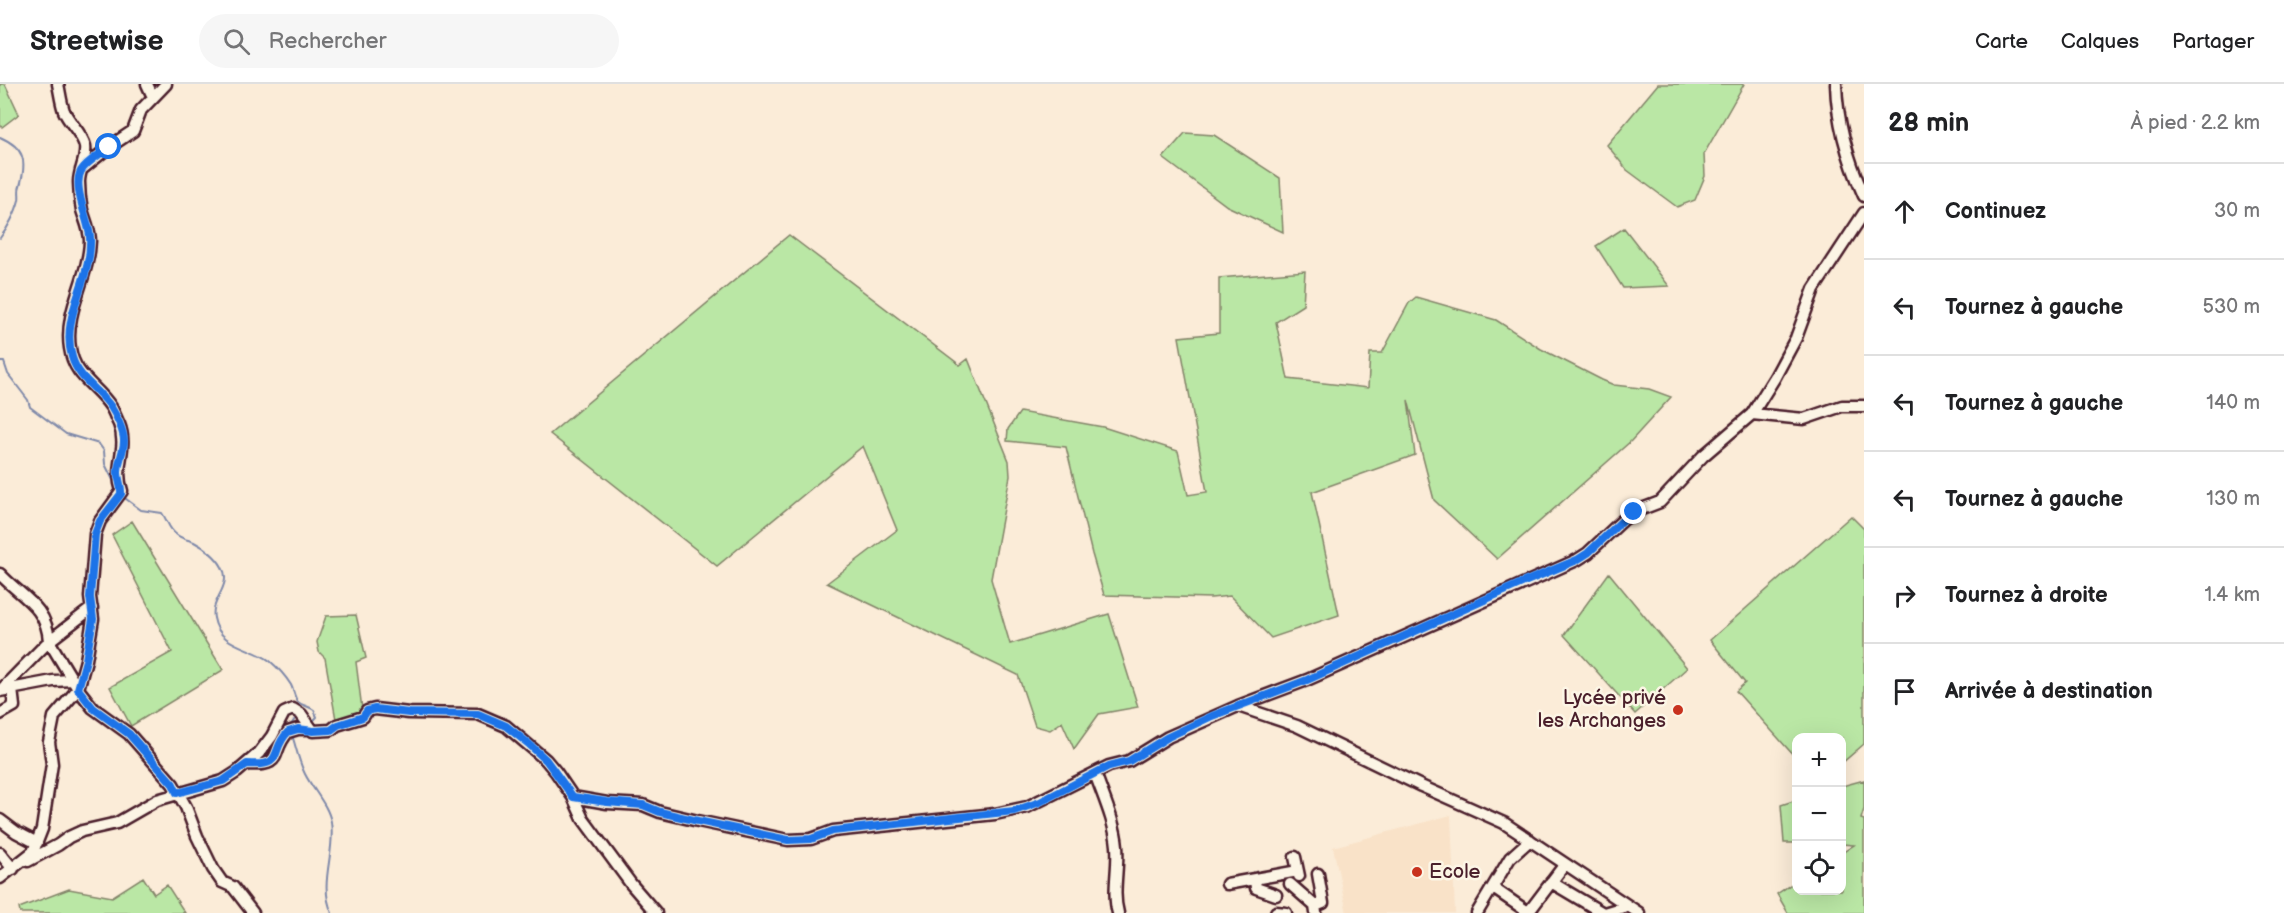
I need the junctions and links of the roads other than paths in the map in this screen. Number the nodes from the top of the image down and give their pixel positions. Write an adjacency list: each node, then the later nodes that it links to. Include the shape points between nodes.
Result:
1 (58, 84): 6 (street, via 64,110 85,147)
2 (147, 84): 5 (street)
3 (166, 84): 5 (street)
4 (1836, 84): 7 (street, via 1845,144)
5 (153, 97): 6 (street, via 141,110 133,131)
6 (81, 170): 12 (street, via 82,209 90,238 69,331 70,347 80,373 111,406 124,441 118,468 121,494 95,534)
7 (1864, 196)
8 (1864, 213): 10 (street, via 1814,290 1796,338)
9 (1864, 406): 10 (street, via 1842,406 1804,419)
10 (1752, 414): 16 (street, via 1703,456 1660,502 1634,512 1577,560 1307,680)
11 (0, 574): 13 (street, via 39,611)
12 (92, 608): 13 (street); 14 (street, via 86,660)
13 (49, 641): 14 (street); 15 (street)
14 (75, 685): 15 (street, via 53,681); 21 (street, via 93,708 129,734); 25 (street, via 54,717 49,742 52,764)
15 (4, 690): 17 (street, via 14,706)
16 (1238, 706): 20 (street, via 1168,737 1129,761); 24 (street, via 1297,726 1504,823)
17 (0, 714)
18 (310, 729): 19 (street, via 288,732 273,761); 19 (street, via 297,711 284,713 268,743); 22 (street, via 331,730 375,709 478,714 506,726 529,744)
19 (247, 764): 21 (street, via 223,781)
20 (1095, 773): 22 (street, via 1014,811 833,831 803,840 698,821 643,805); 42 (street, via 1117,843)
21 (177, 793): 28 (street, via 117,823 82,831); 40 (street, via 217,876 233,887)
22 (573, 797): 41 (street, via 583,819)
23 (0, 820): 25 (street)
24 (1530, 840): 27 (street); 36 (street, via 1510,858)
25 (38, 843): 28 (street)
26 (0, 854): 28 (street)
27 (1565, 864): 33 (street); 39 (street)
28 (17, 866): 31 (street)
29 (1296, 866): 32 (street)
30 (1318, 874): 38 (street, via 1323,903)
31 (0, 878)
32 (1255, 880): 34 (street); 37 (street, via 1256,888)
33 (1551, 882): 44 (street); 45 (street)
34 (1227, 884)
35 (1290, 884): 38 (street)
36 (1493, 888): 43 (street); 44 (street)
37 (1276, 895)
38 (1315, 909)
39 (1631, 910): 45 (street)
40 (253, 913)
41 (656, 913)
42 (1118, 913)
43 (1477, 913)
44 (1528, 913)
45 (1603, 913)

